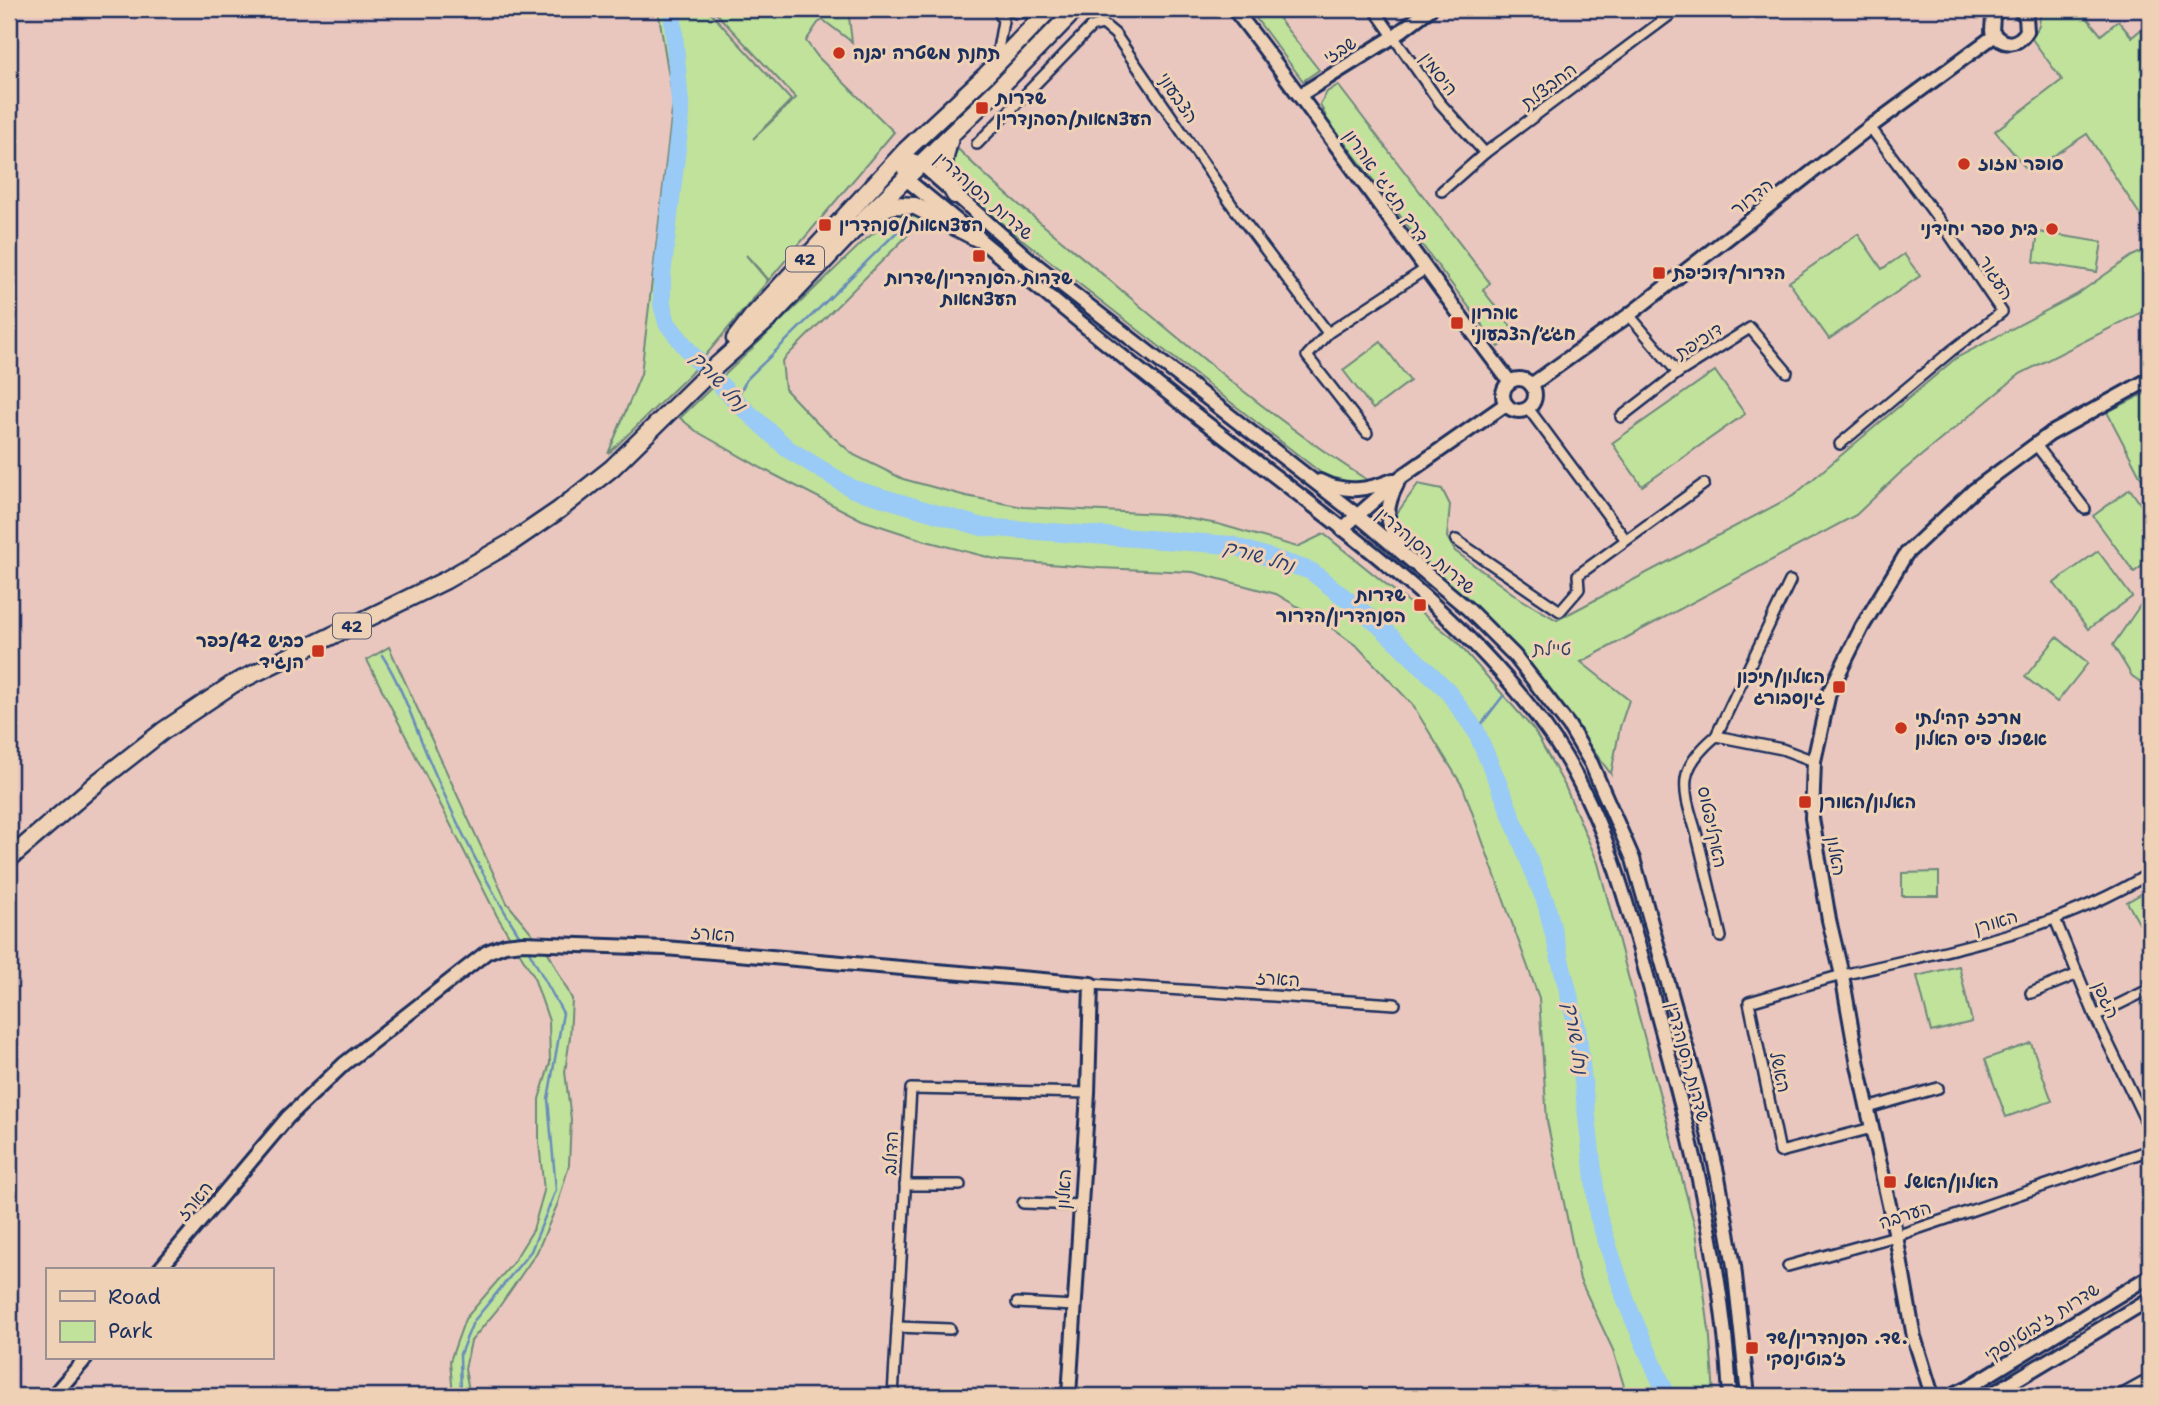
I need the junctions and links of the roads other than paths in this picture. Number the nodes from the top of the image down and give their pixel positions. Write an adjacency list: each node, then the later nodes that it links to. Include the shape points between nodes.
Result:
1 (1000, 9): 2 (street, via 1017,13); 12 (street, via 1003,20)
2 (1050, 9): 12 (highway, 42)
3 (1076, 9): 15 (highway, 42)
4 (1234, 9): 13 (street, דרך חג'ג' אהרון)
5 (1374, 9): 11 (street, היסמין)
6 (1430, 9): 11 (street, שבזי)
7 (1678, 9): 17 (street, החבצלת)
8 (1996, 10): 10 (street, via 1991,26)
9 (2024, 10): 10 (street, via 2028,27 2022,39 2008,43)
10 (1994, 36): 14 (street, הדרור)
11 (1393, 37): 13 (street, שבזי); 17 (street, היסמין, via 1440,103)
12 (995, 66): 18 (highway, 42)
13 (1300, 95): 25 (street, דרך חג'ג' אהרון)
14 (1870, 127): 26 (street, הדרור); 38 (street, העגור, via 2002,312)
15 (952, 132): 19 (highway, 42); 22 (highway, via 943,168)
16 (977, 144): 27 (street, הצבעוני, via 1091,27 1103,24 1115,34 1234,208)
17 (1485, 153): 21 (street, החבצלת)
18 (901, 156): 19 (street, שדרות הסנהדרין); 20 (street); 28 (highway, 42, via 751,318)
19 (920, 163): 20 (highway, 42); 22 (street, שדרות הסנהדרין)
20 (906, 179): 23 (highway, 42); 24 (street, שדרות הסנהדרין)
21 (1442, 191)
22 (955, 195): 40 (street, שדרות הסנהדרין, via 1030,260)
23 (869, 214): 24 (highway, via 894,205 915,206); 28 (highway, 42, via 771,317)
24 (977, 238): 45 (street, שדרות הסנהדרין)
25 (1424, 270): 27 (street); 32 (street, דרך חג'ג' אהרון)
26 (1629, 315): 30 (street); 33 (street, הדרור)
27 (1328, 333): 37 (street, via 1307,356)
28 (715, 367): 52 (highway, 42, via 611,468 559,510 446,580 233,684 163,731)
29 (1787, 372): 30 (street, דוכיפת, via 1750,328)
30 (1678, 373): 36 (street, דוכיפת)
31 (2150, 379): 39 (street, האלון)
32 (1510, 383): 33 (street, via 1519,380); 34 (street, via 1504,390)
33 (1531, 386): 35 (street, via 1535,397)
34 (1506, 404): 35 (street, via 1516,411); 41 (street)
35 (1528, 408): 47 (street)
36 (1621, 417)
37 (1367, 433)
38 (1840, 444)
39 (2036, 445): 43 (street); 51 (street, האלון, via 1973,491 1906,554 1829,693)
40 (1295, 467): 41 (street, via 1349,490 1373,488); 44 (street, שדרות הסנהדרין)
41 (1400, 478): 44 (street); 48 (street, via 1387,505 1388,524)
42 (1704, 484): 47 (street)
43 (2085, 509)
44 (1357, 515): 45 (street); 48 (street, שדרות הסנהדרין)
45 (1342, 528): 89 (street, שדרות הסנהדרין, via 1491,659 1555,742 1599,821 1628,909 1695,1157 1726,1340)
46 (1456, 540): 47 (street, via 1560,611 1579,589 1578,575)
47 (1626, 540)
48 (1421, 568): 84 (street, שדרות הסנהדרין, via 1488,629 1540,686 1591,763 1633,859 1718,1177 1734,1266)
49 (1790, 580): 50 (street, האקליפטוס)
50 (1716, 736): 51 (street, via 1782,749); 55 (street, האקליפטוס, via 1692,762 1686,777 1686,800)
51 (1814, 761): 57 (street, האלון, via 1812,818)
52 (9, 859)
53 (2150, 873): 54 (street, האורן)
54 (2055, 919): 56 (street, הגפן); 57 (street, האורן, via 1947,952)
55 (1721, 937)
56 (2078, 974): 60 (street); 62 (street, הגפן)
57 (1842, 975): 65 (street, האלון); 66 (street, האשל, via 1749,1002 1780,1152)
58 (1091, 984): 61 (street, הארז); 64 (street, האלון); 75 (street, הארז, via 665,948 535,943 487,952 344,1064 288,1117)
59 (2150, 989): 62 (street)
60 (2031, 993)
61 (1395, 1004)
62 (2095, 1016): 67 (street, הגפן)
63 (1938, 1088): 65 (street)
64 (1088, 1093): 69 (street, הדולב, via 911,1089); 72 (street, האלון)
65 (1868, 1108): 66 (street, האלון)
66 (1872, 1128): 73 (street, האלון)
67 (2150, 1130)
68 (2150, 1150): 73 (street, הערבה)
69 (905, 1185): 70 (street); 80 (street, הדולב)
70 (960, 1185)
71 (1023, 1203): 72 (street)
72 (1081, 1205): 79 (street, האלון)
73 (1896, 1236): 74 (street, הערבה); 85 (street, האלון)
74 (1788, 1266)
75 (161, 1268)
76 (2150, 1276): 90 (street, שדרות ז'בוטינסקי)
77 (2150, 1299): 91 (street, שדרות ז'בוטינסקי)
78 (1017, 1303): 79 (street)
79 (1075, 1306): 88 (street, האלון)
80 (897, 1327): 81 (street); 87 (street, הדולב)
81 (950, 1329)
82 (84, 1360): 86 (street)
83 (2150, 1379): 92 (street)
84 (1748, 1392)
85 (1928, 1394): 90 (street, via 1943,1391)
86 (53, 1396)
87 (893, 1396)
88 (1069, 1396)
89 (1730, 1396)
90 (1951, 1396)
91 (1989, 1396)
92 (2119, 1396)

